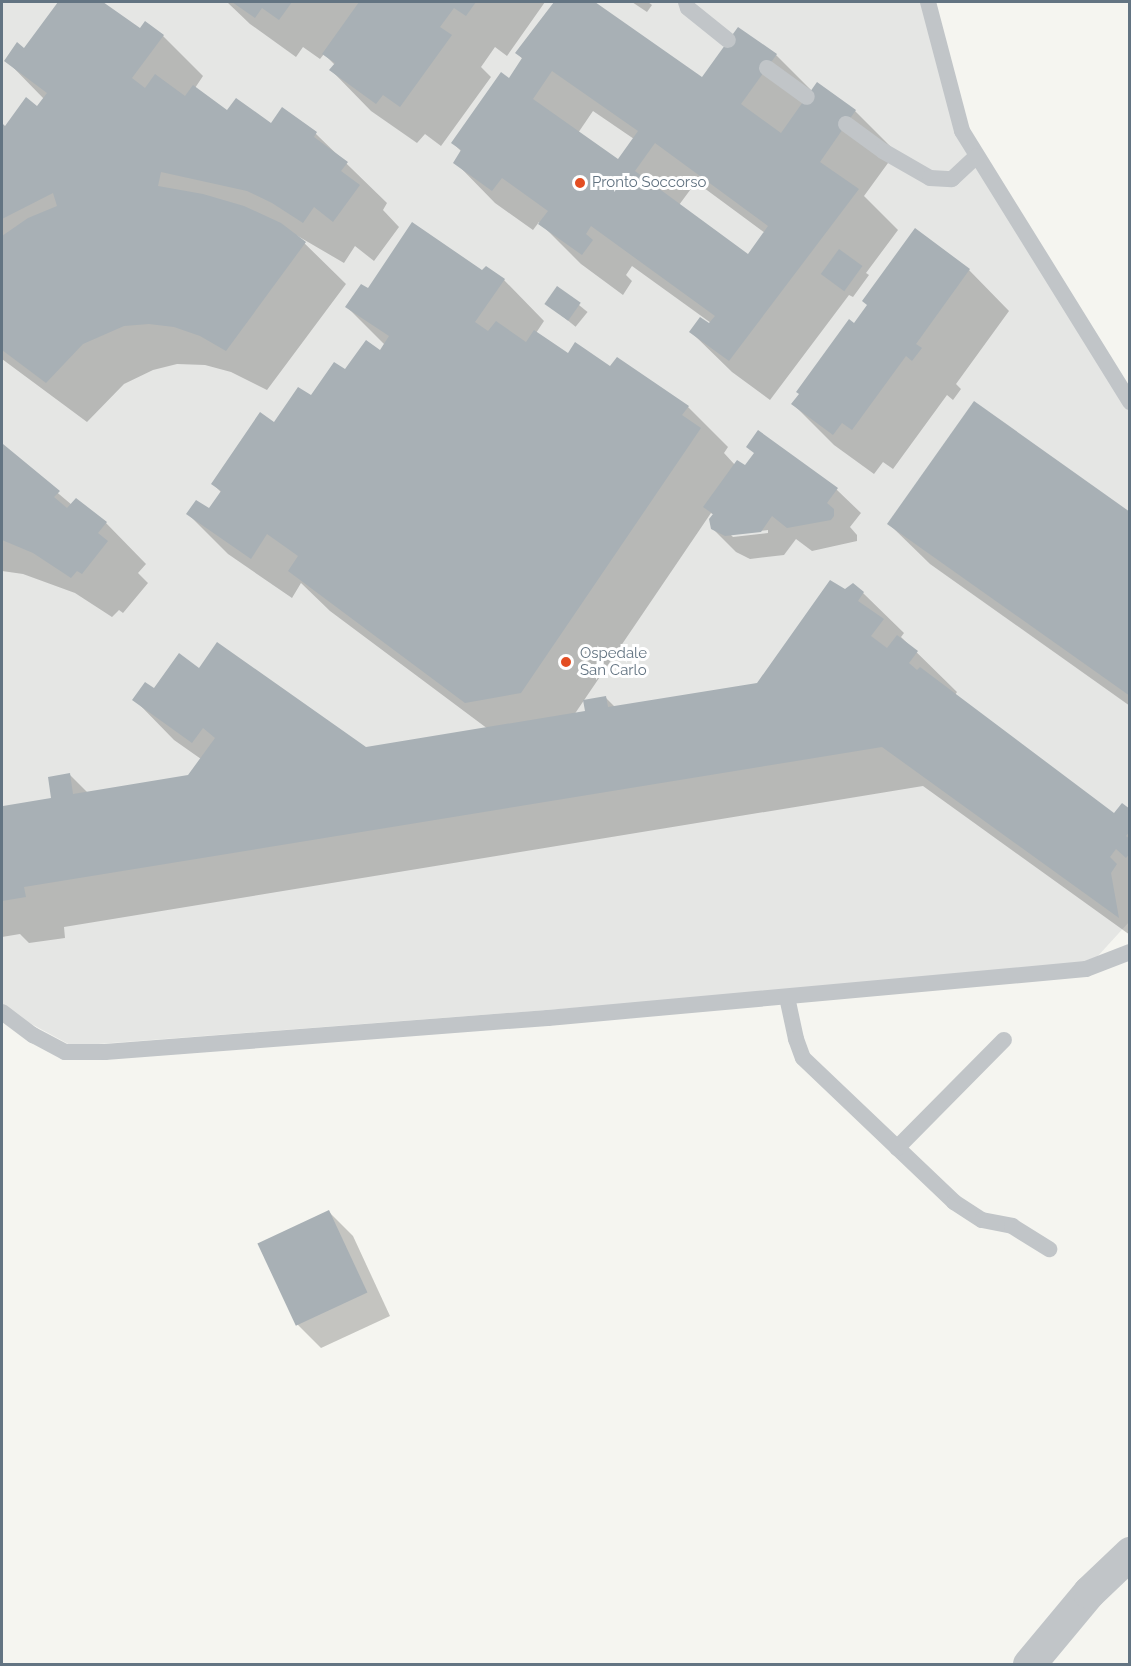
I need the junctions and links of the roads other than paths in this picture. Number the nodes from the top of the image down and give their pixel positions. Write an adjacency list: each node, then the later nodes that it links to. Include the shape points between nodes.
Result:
1 (686, 2): 3 (lane, via 688,8)
2 (928, 2): 7 (lane, via 962,131)
3 (728, 40)
4 (767, 68): 5 (lane)
5 (807, 97)
6 (846, 124): 7 (lane, via 930,178 952,179)
7 (976, 157): 8 (lane)
8 (1130, 402)
9 (1130, 952): 10 (lane, via 1086,969)
10 (788, 997): 11 (lane, via 105,1052 65,1052); 13 (lane, via 803,1058)
11 (2, 1012)
12 (1004, 1040): 13 (lane)
13 (897, 1148): 14 (lane, via 954,1203 982,1220 1012,1226)
14 (1049, 1249)
15 (1130, 1553): 16 (street, via 1089,1592)
16 (1029, 1665)

